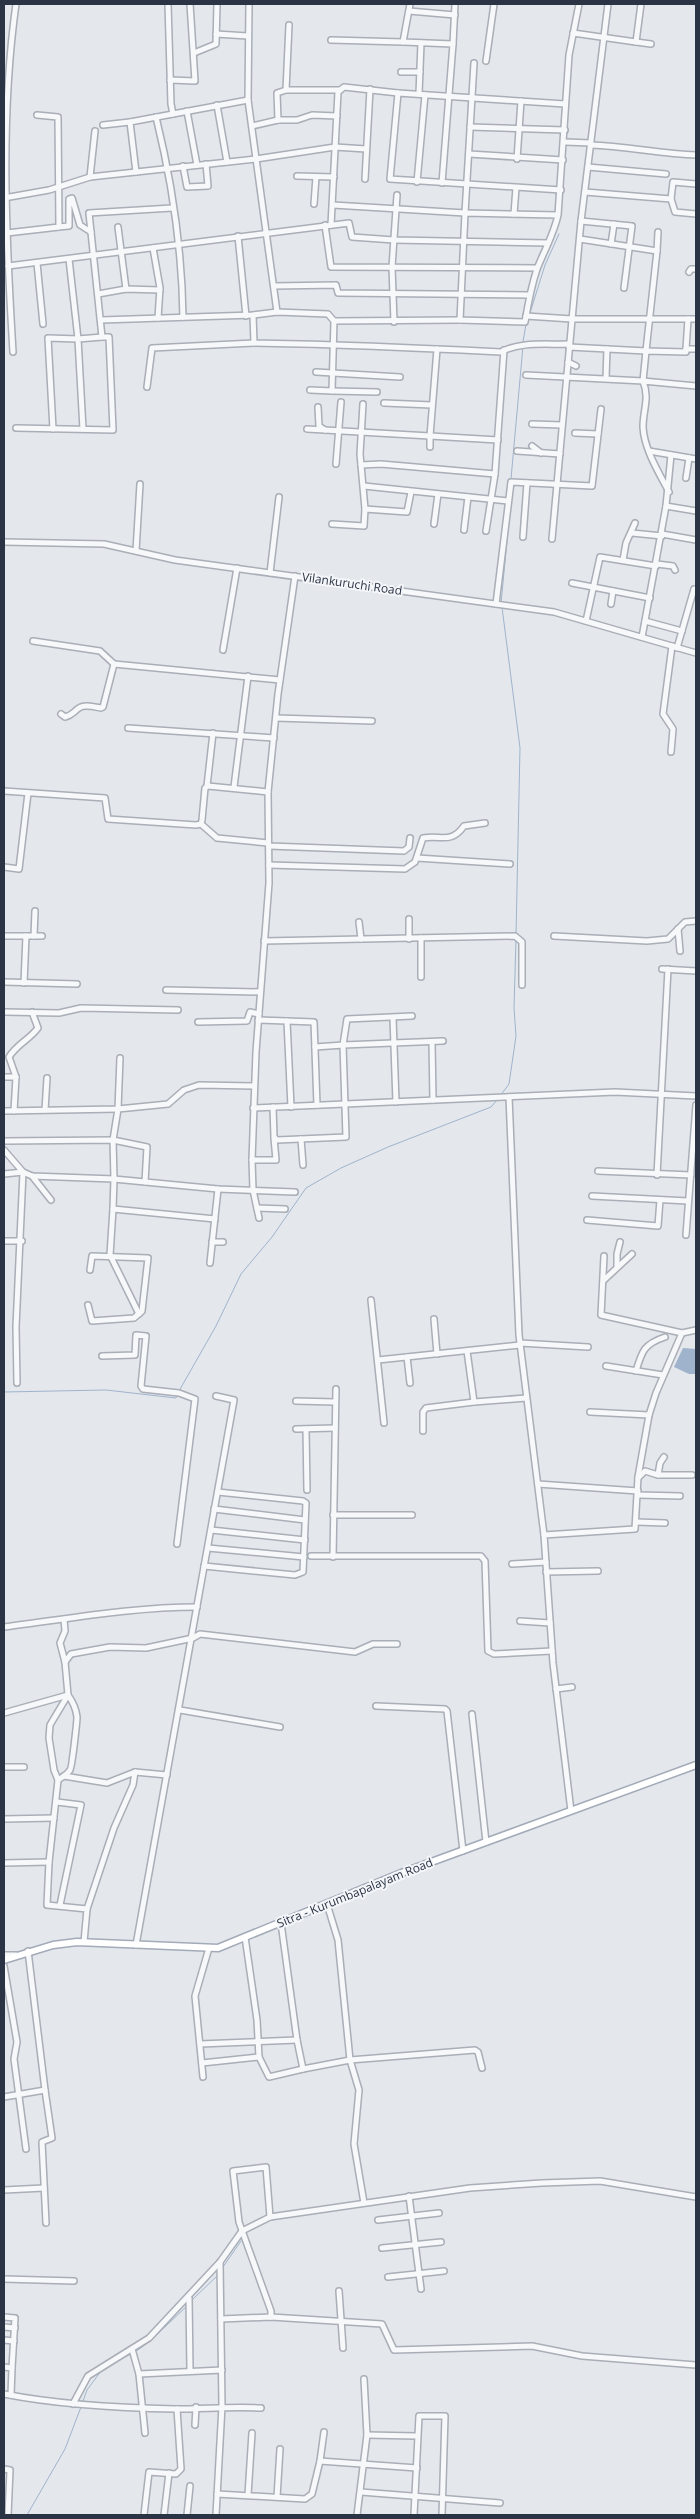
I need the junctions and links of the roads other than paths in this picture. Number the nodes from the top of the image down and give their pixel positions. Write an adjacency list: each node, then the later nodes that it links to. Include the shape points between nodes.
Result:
1 (16, 4): 20 (street)
2 (168, 4): 32 (street)
3 (190, 4): 27 (street)
4 (216, 4): 16 (street)
5 (249, 4): 17 (street)
6 (410, 4): 12 (street)
7 (455, 4): 13 (street)
8 (494, 4): 28 (street)
9 (579, 4): 15 (street)
10 (608, 4): 18 (street)
11 (642, 4): 23 (street)
12 (409, 12): 13 (street); 22 (street)
13 (455, 15): 25 (street)
14 (288, 25): 34 (street)
15 (573, 33): 18 (street); 43 (street)
16 (216, 34): 17 (street); 27 (street, via 216,44)
17 (248, 36): 41 (street)
18 (604, 38): 23 (street); 59 (street)
19 (4, 40): 20 (street)
20 (12, 40): 36 (street)
21 (331, 40): 22 (street)
22 (403, 42): 24 (street)
23 (636, 42): 26 (street)
24 (422, 43): 25 (street); 31 (street)
25 (453, 44): 39 (street)
26 (651, 44)
27 (194, 53): 32 (street, via 195,81)
28 (486, 61)
29 (474, 64): 40 (street)
30 (401, 72): 31 (street)
31 (420, 72): 38 (street)
32 (170, 80): 46 (street)
33 (370, 89): 35 (street, via 344,87); 37 (street); 61 (street)
34 (286, 90): 35 (street); 50 (street, via 277,93)
35 (341, 90): 49 (street, via 338,92)
36 (6, 92): 89 (street)
37 (398, 93): 38 (street); 80 (street, via 390,179)
38 (422, 95): 39 (street); 80 (street)
39 (449, 96): 40 (street); 81 (street)
40 (472, 98): 42 (street); 54 (street)
41 (248, 100): 44 (street); 53 (street)
42 (521, 101): 43 (street); 55 (street)
43 (565, 104): 56 (street)
44 (217, 105): 45 (street); 67 (street)
45 (187, 111): 46 (street); 69 (street)
46 (173, 114): 48 (street)
47 (37, 115): 84 (street, via 58,117)
48 (156, 116): 51 (street); 72 (street)
49 (337, 116): 50 (street, via 312,115 297,120); 60 (street)
50 (278, 120): 53 (street)
51 (130, 122): 52 (street); 73 (street)
52 (103, 125)
53 (252, 126): 64 (street)
54 (470, 127): 55 (street); 62 (street)
55 (519, 129): 56 (street); 65 (street)
56 (565, 130): 58 (street)
57 (95, 131): 76 (street)
58 (565, 142): 59 (street); 66 (street)
59 (591, 144): 63 (street); 71 (street)
60 (335, 148): 61 (street); 64 (street); 78 (street)
61 (366, 149): 79 (street)
62 (469, 154): 65 (street); 83 (street)
63 (696, 155)
64 (256, 159): 67 (street); 106 (street)
65 (517, 159): 66 (street)
66 (563, 160): 86 (street)
67 (227, 162): 68 (street)
68 (206, 164): 69 (street); 70 (street, via 208,186 187,187)
69 (197, 165): 70 (street)
70 (183, 166): 72 (street)
71 (588, 167): 74 (street); 87 (street)
72 (168, 168): 73 (street); 93 (street)
73 (136, 172): 76 (street)
74 (666, 174)
75 (297, 176): 77 (street)
76 (90, 177): 84 (street)
77 (316, 177): 78 (street); 91 (street)
78 (334, 178): 92 (street)
79 (365, 179)
80 (417, 182): 81 (street)
81 (442, 183): 83 (street)
82 (696, 184): 90 (street, via 673,182)
83 (466, 185): 85 (street); 95 (street)
84 (60, 186): 89 (street); 103 (street)
85 (516, 188): 86 (street); 96 (street)
86 (561, 190): 98 (street)
87 (585, 192): 90 (street); 100 (street)
88 (397, 196): 94 (street)
89 (5, 198): 99 (street)
90 (671, 199): 97 (street, via 674,212)
91 (314, 204)
92 (333, 205): 94 (street); 102 (street)
93 (172, 208): 105 (street, via 89,213); 113 (street)
94 (396, 209): 95 (street); 111 (street)
95 (465, 213): 96 (street); 112 (street)
96 (514, 214): 98 (street)
97 (696, 214)
98 (558, 215): 114 (street)
99 (5, 217): 108 (street)
100 (581, 221): 101 (street); 110 (street)
101 (614, 224): 115 (street); 117 (street, via 632,226)
102 (328, 225): 106 (street); 111 (street, via 349,223 352,236); 124 (street, via 331,267)
103 (58, 227): 105 (street, via 69,226 69,199 72,198 80,225); 108 (street)
104 (118, 227): 119 (street)
105 (91, 232): 120 (street)
106 (267, 232): 109 (street); 129 (street)
107 (658, 232): 118 (street)
108 (8, 234): 123 (street)
109 (238, 236): 113 (street); 138 (street)
110 (580, 239): 115 (street); 143 (street)
111 (394, 240): 112 (street); 124 (street)
112 (464, 242): 114 (street); 125 (street)
113 (178, 244): 116 (street); 141 (street)
114 (548, 244): 126 (street)
115 (611, 244): 117 (street)
116 (153, 248): 119 (street); 132 (street)
117 (629, 248): 118 (street); 130 (street)
118 (657, 251): 144 (street)
119 (120, 252): 120 (street); 131 (street)
120 (93, 256): 121 (street); 133 (street)
121 (69, 259): 122 (street); 153 (street)
122 (37, 263): 123 (street); 151 (street)
123 (8, 266): 163 (street)
124 (392, 267): 125 (street); 134 (street)
125 (463, 268): 126 (street); 135 (street)
126 (537, 268): 136 (street)
127 (696, 269): 128 (street)
128 (689, 272)
129 (274, 286): 134 (street, via 336,285 338,293); 137 (street)
130 (624, 288)
131 (126, 289): 132 (street); 133 (street)
132 (160, 290): 142 (street)
133 (98, 294): 147 (street)
134 (392, 295): 135 (street); 150 (street)
135 (462, 295): 136 (street); 148 (street)
136 (529, 295): 140 (street)
137 (277, 312): 139 (street); 149 (street, via 328,314)
138 (246, 316): 139 (street); 141 (street)
139 (253, 316): 154 (street)
140 (528, 316): 143 (street); 148 (street, via 525,322)
141 (183, 317): 142 (street)
142 (158, 318): 147 (street)
143 (572, 319): 144 (street); 156 (street)
144 (651, 319): 145 (street); 162 (street)
145 (688, 319): 146 (street); 159 (street)
146 (696, 319)
147 (101, 320): 152 (street)
148 (460, 320): 150 (street)
149 (334, 321): 150 (street); 155 (street)
150 (394, 322)
151 (43, 324)
152 (102, 337): 153 (street); 189 (street, via 109,337 113,430)
153 (78, 338): 187 (street, via 48,338); 189 (street)
154 (254, 343): 155 (street); 174 (street, via 152,348)
155 (334, 344): 157 (street); 167 (street)
156 (569, 346): 158 (street); 161 (street, via 524,345); 164 (street)
157 (436, 349): 161 (street); 181 (street)
158 (607, 349): 162 (street); 171 (street)
159 (686, 349): 160 (street); 162 (street, via 686,352)
160 (696, 349)
161 (504, 350): 196 (street)
162 (646, 351): 172 (street)
163 (13, 352)
164 (568, 362): 165 (street); 169 (street)
165 (576, 366)
166 (316, 372): 167 (street)
167 (333, 372): 170 (street); 176 (street)
168 (526, 375): 169 (street)
169 (566, 376): 171 (street); 185 (street)
170 (400, 377)
171 (606, 378): 172 (street)
172 (643, 381): 173 (street); 199 (street, via 648,394 643,427)
173 (696, 386)
174 (147, 387)
175 (310, 390): 176 (street)
176 (332, 391): 177 (street)
177 (377, 392)
178 (341, 402): 191 (street)
179 (384, 403): 181 (street)
180 (363, 404): 192 (street)
181 (432, 406): 195 (street)
182 (318, 407): 190 (street, via 319,426)
183 (601, 408): 194 (street)
184 (532, 424): 185 (street)
185 (562, 425): 202 (street)
186 (16, 428): 187 (street)
187 (53, 429): 189 (street)
188 (307, 429): 190 (street)
189 (83, 430)
190 (326, 431): 191 (street)
191 (339, 431): 192 (street); 206 (street)
192 (360, 433): 195 (street); 207 (street)
193 (575, 433): 194 (street)
194 (598, 434): 212 (street, via 592,486)
195 (430, 436): 196 (street); 198 (street)
196 (498, 440): 208 (street)
197 (532, 446): 201 (street)
198 (430, 447)
199 (649, 451): 203 (street); 215 (street)
200 (517, 452): 201 (street)
201 (541, 453): 202 (street)
202 (560, 454): 212 (street)
203 (671, 455): 204 (street); 215 (street)
204 (690, 458): 205 (street); 209 (street)
205 (696, 459)
206 (336, 464)
207 (361, 465): 208 (street); 213 (street)
208 (495, 474): 219 (street)
209 (686, 478)
210 (527, 483): 212 (street); 220 (street, via 512,482); 231 (street)
211 (140, 484): 235 (street)
212 (556, 485): 232 (street)
213 (364, 486): 214 (street); 222 (street)
214 (411, 492): 216 (street); 222 (street, via 407,512)
215 (668, 492): 221 (street)
216 (438, 494): 218 (street); 226 (street)
217 (279, 497): 240 (street)
218 (468, 497): 219 (street); 227 (street)
219 (492, 500): 220 (street); 228 (street)
220 (508, 501): 247 (street)
221 (666, 506): 223 (street); 230 (street)
222 (364, 510): 225 (street, via 364,526)
223 (696, 511)
224 (635, 523): 229 (street)
225 (332, 524)
226 (434, 524)
227 (464, 530)
228 (486, 531)
229 (632, 533): 230 (street); 236 (street, via 626,543)
230 (662, 535): 233 (street); 237 (street)
231 (523, 537)
232 (552, 539)
233 (696, 540)
234 (4, 542): 235 (street, Vilankuruchi Road, via 104,544)
235 (136, 551): 238 (street, Vilankuruchi Road, via 174,560)
236 (623, 560): 237 (street); 243 (street, via 600,557)
237 (657, 565): 239 (street, via 673,566); 246 (street)
238 (237, 568): 240 (street, Vilankuruchi Road); 255 (street)
239 (675, 570)
240 (270, 573): 241 (street, Vilankuruchi Road)
241 (295, 576): 247 (street, Vilankuruchi Road); 259 (street)
242 (572, 584): 243 (street)
243 (593, 587): 245 (street); 249 (street)
244 (694, 589): 251 (street)
245 (613, 591): 246 (street); 248 (street)
246 (650, 598): 250 (street)
247 (500, 604): 249 (street, Vilankuruchi Road, via 554,612)
248 (611, 604)
249 (586, 621): 252 (street, Vilankuruchi Road)
250 (645, 622): 251 (street); 252 (street)
251 (682, 630): 254 (street)
252 (642, 637): 254 (street, Vilankuruchi Road)
253 (33, 641): 257 (street, via 100,651)
254 (674, 647): 256 (street, Vilankuruchi Road); 267 (street, via 663,714 673,730)
255 (223, 650)
256 (696, 653)
257 (114, 664): 258 (street); 260 (street, via 103,707 86,706 70,716)
258 (248, 676): 259 (street); 265 (street)
259 (280, 680): 261 (street)
260 (61, 714)
261 (276, 718): 262 (street); 266 (street)
262 (372, 721)
263 (128, 728): 264 (street)
264 (213, 733): 265 (street); 268 (street)
265 (241, 735): 266 (street); 269 (street)
266 (274, 738): 271 (street)
267 (671, 752)
268 (207, 786): 269 (street); 273 (street)
269 (234, 787): 271 (street)
270 (4, 791): 272 (street)
271 (268, 792): 276 (street)
272 (28, 793): 273 (street, via 105,798 108,819); 280 (street, via 19,869)
273 (201, 824): 276 (street, via 217,838 268,843)
274 (485, 824): 277 (street, via 464,826 451,838 423,838)
275 (410, 838): 276 (street, via 409,847 404,851)
276 (268, 846): 279 (street)
277 (417, 858): 278 (street); 279 (street, via 405,869)
278 (510, 864)
279 (269, 865): 294 (street)
280 (4, 867)
281 (35, 911): 288 (street)
282 (409, 919): 293 (street)
283 (359, 922): 292 (street)
284 (696, 922): 285 (street, via 685,922)
285 (678, 929): 290 (street, via 668,940); 295 (street)
286 (4, 936): 287 (street)
287 (26, 936): 288 (street); 301 (street)
288 (34, 936): 289 (street)
289 (42, 936)
290 (554, 936)
291 (421, 938): 293 (street); 299 (street); 303 (street, via 516,937 522,942)
292 (361, 939): 293 (street); 294 (street)
293 (409, 939)
294 (264, 940): 305 (street)
295 (680, 952)
296 (662, 969): 297 (street)
297 (668, 969): 298 (street); 324 (street)
298 (696, 971)
299 (420, 977)
300 (4, 982): 301 (street)
301 (24, 983): 302 (street)
302 (76, 984)
303 (522, 984)
304 (166, 990): 305 (street)
305 (260, 992): 310 (street)
306 (178, 1010): 308 (street, via 82,1008 60,1013)
307 (4, 1012): 308 (street)
308 (32, 1012): 321 (street, via 38,1028 28,1041 16,1045 9,1056)
309 (412, 1016): 311 (street)
310 (258, 1017): 312 (street); 313 (street, via 250,1012 247,1021); 323 (street)
311 (393, 1018): 316 (street); 317 (street, via 347,1019)
312 (287, 1021): 318 (street, via 313,1020); 332 (street)
313 (198, 1022)
314 (443, 1041): 315 (street)
315 (432, 1042): 316 (street); 327 (street)
316 (394, 1043): 317 (street); 328 (street)
317 (343, 1045): 318 (street); 329 (street)
318 (315, 1047): 330 (street)
319 (120, 1058): 334 (street)
320 (4, 1076): 321 (street)
321 (16, 1077): 338 (street)
322 (47, 1078): 336 (street)
323 (254, 1086): 334 (street, via 199,1085 184,1090 168,1104); 335 (street)
324 (661, 1094): 325 (street); 326 (street, via 615,1092); 350 (street)
325 (696, 1096)
326 (509, 1097): 327 (street); 388 (street)
327 (434, 1100): 328 (street)
328 (396, 1102): 329 (street)
329 (345, 1104): 330 (street); 340 (street, via 346,1137)
330 (317, 1105): 332 (street)
331 (696, 1105): 344 (street)
332 (291, 1106): 333 (street)
333 (273, 1107): 335 (street); 339 (street)
334 (118, 1108): 336 (street); 341 (street)
335 (253, 1108): 345 (street)
336 (45, 1110): 338 (street)
337 (4, 1111): 338 (street)
338 (14, 1111)
339 (274, 1137): 340 (street, via 277,1140); 345 (street, via 276,1160)
340 (301, 1139): 346 (street)
341 (113, 1140): 342 (street); 353 (street); 354 (street, via 147,1147)
342 (4, 1141)
343 (4, 1150): 348 (street)
344 (694, 1151): 351 (street)
345 (252, 1160): 356 (street)
346 (304, 1165)
347 (598, 1171): 350 (street)
348 (23, 1172): 349 (street); 352 (street); 369 (street)
349 (4, 1174)
350 (657, 1175): 351 (street)
351 (690, 1175): 361 (street)
352 (32, 1176): 353 (street); 359 (street)
353 (114, 1179): 354 (street); 363 (street)
354 (145, 1182): 355 (street)
355 (218, 1189): 356 (street); 366 (street)
356 (253, 1190): 357 (street); 362 (street)
357 (295, 1192)
358 (592, 1196): 360 (street)
359 (51, 1200)
360 (660, 1200): 361 (street); 367 (street, via 658,1226)
361 (688, 1201): 368 (street)
362 (256, 1208): 364 (street); 365 (street)
363 (113, 1209): 366 (street); 375 (street)
364 (284, 1209)
365 (259, 1218)
366 (215, 1219): 371 (street)
367 (587, 1220)
368 (686, 1235)
369 (22, 1240): 370 (street); 398 (street, via 16,1327)
370 (4, 1241)
371 (212, 1242): 372 (street); 377 (street)
372 (223, 1242)
373 (620, 1242): 378 (street)
374 (632, 1254): 378 (street)
375 (110, 1255): 379 (street, via 92,1256); 383 (street); 383 (street, via 148,1258)
376 (604, 1256): 380 (street)
377 (210, 1263)
378 (617, 1266): 380 (street)
379 (90, 1270)
380 (604, 1280): 386 (street, via 600,1315)
381 (371, 1300): 394 (street)
382 (88, 1305): 383 (street, via 92,1320 134,1318)
383 (139, 1314)
384 (434, 1319): 391 (street)
385 (696, 1330): 386 (street)
386 (682, 1333): 397 (street)
387 (665, 1337): 396 (street, via 643,1349)
388 (520, 1344): 389 (street); 390 (street); 402 (street)
389 (588, 1347)
390 (467, 1350): 391 (street); 405 (street)
391 (437, 1354): 393 (street)
392 (102, 1356): 431 (street, via 135,1355 136,1335 146,1336 143,1389 195,1399)
393 (407, 1357): 394 (street); 399 (street)
394 (378, 1360): 408 (street)
395 (606, 1366): 396 (street)
396 (636, 1371): 397 (street)
397 (663, 1375): 407 (street)
398 (17, 1383)
399 (410, 1383)
400 (336, 1390): 404 (street)
401 (216, 1396): 419 (street, via 234,1400)
402 (526, 1398): 405 (street); 417 (street)
403 (296, 1401): 404 (street)
404 (335, 1402): 409 (street)
405 (474, 1402): 412 (street, via 426,1408)
406 (590, 1412): 407 (street)
407 (649, 1415): 416 (street)
408 (384, 1423)
409 (335, 1428): 411 (street); 423 (street)
410 (296, 1429): 411 (street)
411 (306, 1429): 418 (street)
412 (423, 1431)
413 (664, 1457): 414 (street)
414 (658, 1475): 415 (street); 416 (street, via 645,1471)
415 (692, 1475)
416 (638, 1478): 420 (street)
417 (538, 1484): 420 (street); 429 (street)
418 (307, 1490)
419 (218, 1492): 422 (street); 425 (street, via 303,1501 307,1506)
420 (638, 1493): 421 (street); 426 (street)
421 (680, 1496)
422 (214, 1510): 425 (street); 428 (street)
423 (333, 1515): 424 (street); 435 (street)
424 (412, 1515)
425 (305, 1520): 430 (street)
426 (636, 1522): 427 (street); 429 (street, via 635,1529)
427 (665, 1523)
428 (211, 1530): 430 (street); 432 (street)
429 (544, 1535): 436 (street)
430 (305, 1540): 434 (street)
431 (177, 1544)
432 (208, 1548): 434 (street); 438 (street)
433 (311, 1556): 435 (street)
434 (304, 1557): 438 (street, via 300,1575)
435 (333, 1557): 448 (street, via 481,1556 485,1561 488,1650 494,1654)
436 (546, 1562): 437 (street); 440 (street)
437 (512, 1564)
438 (204, 1566): 441 (street)
439 (598, 1571): 440 (street)
440 (546, 1572): 444 (street)
441 (197, 1607): 442 (street, via 169,1607); 446 (street)
442 (64, 1620): 445 (street); 449 (street, via 60,1643)
443 (520, 1621): 444 (street)
444 (550, 1623): 448 (street)
445 (4, 1627)
446 (193, 1638): 447 (street, via 200,1634 355,1652 373,1644); 449 (street, via 146,1648 110,1647 71,1654); 454 (street)
447 (397, 1644)
448 (552, 1651): 451 (street)
449 (65, 1662): 452 (street)
450 (572, 1686): 451 (street)
451 (556, 1689): 466 (street)
452 (68, 1695): 455 (street); 463 (street, via 74,1703 77,1719 73,1762); 464 (street, via 50,1725 50,1746)
453 (376, 1706): 470 (street, via 447,1711)
454 (180, 1710): 457 (street); 462 (street)
455 (4, 1713)
456 (472, 1714): 469 (street)
457 (280, 1727)
458 (696, 1765): 466 (main road, Sitra - Kurumbapalayam Road)
459 (4, 1767): 460 (street)
460 (24, 1767)
461 (135, 1772): 462 (street); 463 (street, via 106,1783); 475 (street)
462 (167, 1774): 479 (street)
463 (64, 1776): 464 (street)
464 (58, 1780): 465 (street)
465 (57, 1802): 467 (street); 474 (street, via 82,1805)
466 (571, 1811): 469 (main road, Sitra - Kurumbapalayam Road)
467 (54, 1818): 468 (street); 471 (street)
468 (4, 1819)
469 (486, 1842): 470 (main road, Sitra - Kurumbapalayam Road)
470 (463, 1851): 473 (main road, Sitra - Kurumbapalayam Road)
471 (49, 1862): 472 (street); 474 (street, via 46,1904)
472 (4, 1863)
473 (327, 1904): 476 (main road, Sitra - Kurumbapalayam Road); 490 (street, via 338,1940)
474 (60, 1906): 475 (street)
475 (87, 1909): 478 (street)
476 (281, 1923): 477 (main road, Sitra - Kurumbapalayam Road); 486 (street)
477 (245, 1937): 480 (main road, Sitra - Kurumbapalayam Road, via 218,1948); 487 (street)
478 (84, 1942): 479 (main road, Sitra - Kurumbapalayam Road); 481 (main road, Sitra - Kurumbapalayam Road)
479 (136, 1945): 480 (main road, Sitra - Kurumbapalayam Road)
480 (209, 1948): 488 (street, via 195,1996)
481 (28, 1951): 483 (main road, Sitra - Kurumbapalayam Road); 495 (street)
482 (4, 1955): 483 (street)
483 (17, 1955): 484 (main road, Sitra - Kurumbapalayam Road)
484 (4, 1960)
485 (4, 1966): 496 (street, via 16,2042 14,2059)
486 (297, 2040): 487 (street); 493 (street)
487 (258, 2041): 488 (street); 489 (street)
488 (200, 2044): 491 (street)
489 (259, 2057): 491 (street); 493 (street, via 270,2076)
490 (350, 2060): 492 (street, via 474,2050 478,2052); 493 (street); 503 (street, via 359,2090 354,2144)
491 (202, 2063): 494 (street)
492 (482, 2068)
493 (303, 2069)
494 (203, 2077)
495 (45, 2090): 496 (street); 499 (street, via 52,2138 42,2142)
496 (19, 2094): 497 (street); 498 (street)
497 (4, 2097)
498 (26, 2149)
499 (44, 2188): 500 (street); 508 (street)
500 (4, 2190)
501 (409, 2196): 502 (street, via 470,2188 600,2181); 503 (street); 505 (street)
502 (696, 2197)
503 (364, 2204): 506 (street)
504 (439, 2212): 505 (street)
505 (412, 2215): 507 (street); 511 (street)
506 (270, 2216): 509 (street); 509 (street, via 268,2169 233,2171)
507 (378, 2220)
508 (46, 2223)
509 (242, 2231): 513 (street); 523 (street, via 271,2311)
510 (441, 2242): 511 (street)
511 (415, 2244): 512 (street); 515 (street)
512 (382, 2248)
513 (220, 2262): 521 (street); 524 (street)
514 (444, 2271): 515 (street)
515 (419, 2274): 516 (street); 519 (street)
516 (388, 2277)
517 (4, 2279): 518 (street)
518 (74, 2282)
519 (420, 2289)
520 (339, 2291): 525 (street)
521 (189, 2301): 531 (street); 535 (street)
522 (4, 2317): 527 (street, via 15,2318)
523 (270, 2317): 524 (street); 525 (street)
524 (221, 2319): 536 (street)
525 (341, 2323): 530 (street); 532 (street, via 382,2324 394,2350 532,2346 582,2356)
526 (4, 2327): 527 (street)
527 (15, 2328): 529 (street)
528 (4, 2340): 529 (street)
529 (14, 2341): 534 (street)
530 (343, 2348)
531 (133, 2351): 537 (street); 541 (street, via 88,2376)
532 (696, 2365)
533 (4, 2367): 534 (street)
534 (12, 2368): 540 (street)
535 (190, 2370): 536 (street); 537 (street)
536 (222, 2370): 542 (street)
537 (139, 2374): 543 (street)
538 (364, 2379): 551 (street)
539 (4, 2394): 540 (street)
540 (11, 2395): 541 (street)
541 (73, 2404): 543 (street)
542 (222, 2406): 544 (street); 545 (street); 561 (street)
543 (142, 2407): 546 (street); 549 (street)
544 (196, 2407): 546 (street); 547 (street)
545 (261, 2408)
546 (177, 2409): 558 (street, via 181,2470 176,2474)
547 (195, 2425)
548 (324, 2432): 554 (street)
549 (145, 2433)
550 (252, 2433): 562 (street)
551 (368, 2435): 552 (street); 555 (street)
552 (416, 2436): 556 (street); 565 (street, via 419,2416 445,2416)
553 (280, 2449): 564 (street)
554 (320, 2462): 555 (street); 564 (street, via 312,2494 305,2499)
555 (365, 2464): 556 (street); 560 (street)
556 (417, 2468): 563 (street)
557 (4, 2469): 566 (street, via 10,2470)
558 (169, 2473): 569 (street, via 147,2474); 570 (street)
559 (190, 2486): 571 (street)
560 (361, 2492): 563 (street); 573 (street)
561 (217, 2494): 562 (street); 572 (street)
562 (248, 2494): 564 (street)
563 (416, 2496): 565 (street); 574 (street)
564 (277, 2497)
565 (444, 2497): 567 (street); 575 (street)
566 (7, 2499): 568 (street)
567 (500, 2503)
568 (8, 2515)
569 (144, 2515)
570 (164, 2515)
571 (187, 2515)
572 (216, 2515)
573 (358, 2515)
574 (414, 2515)
575 (442, 2515)

